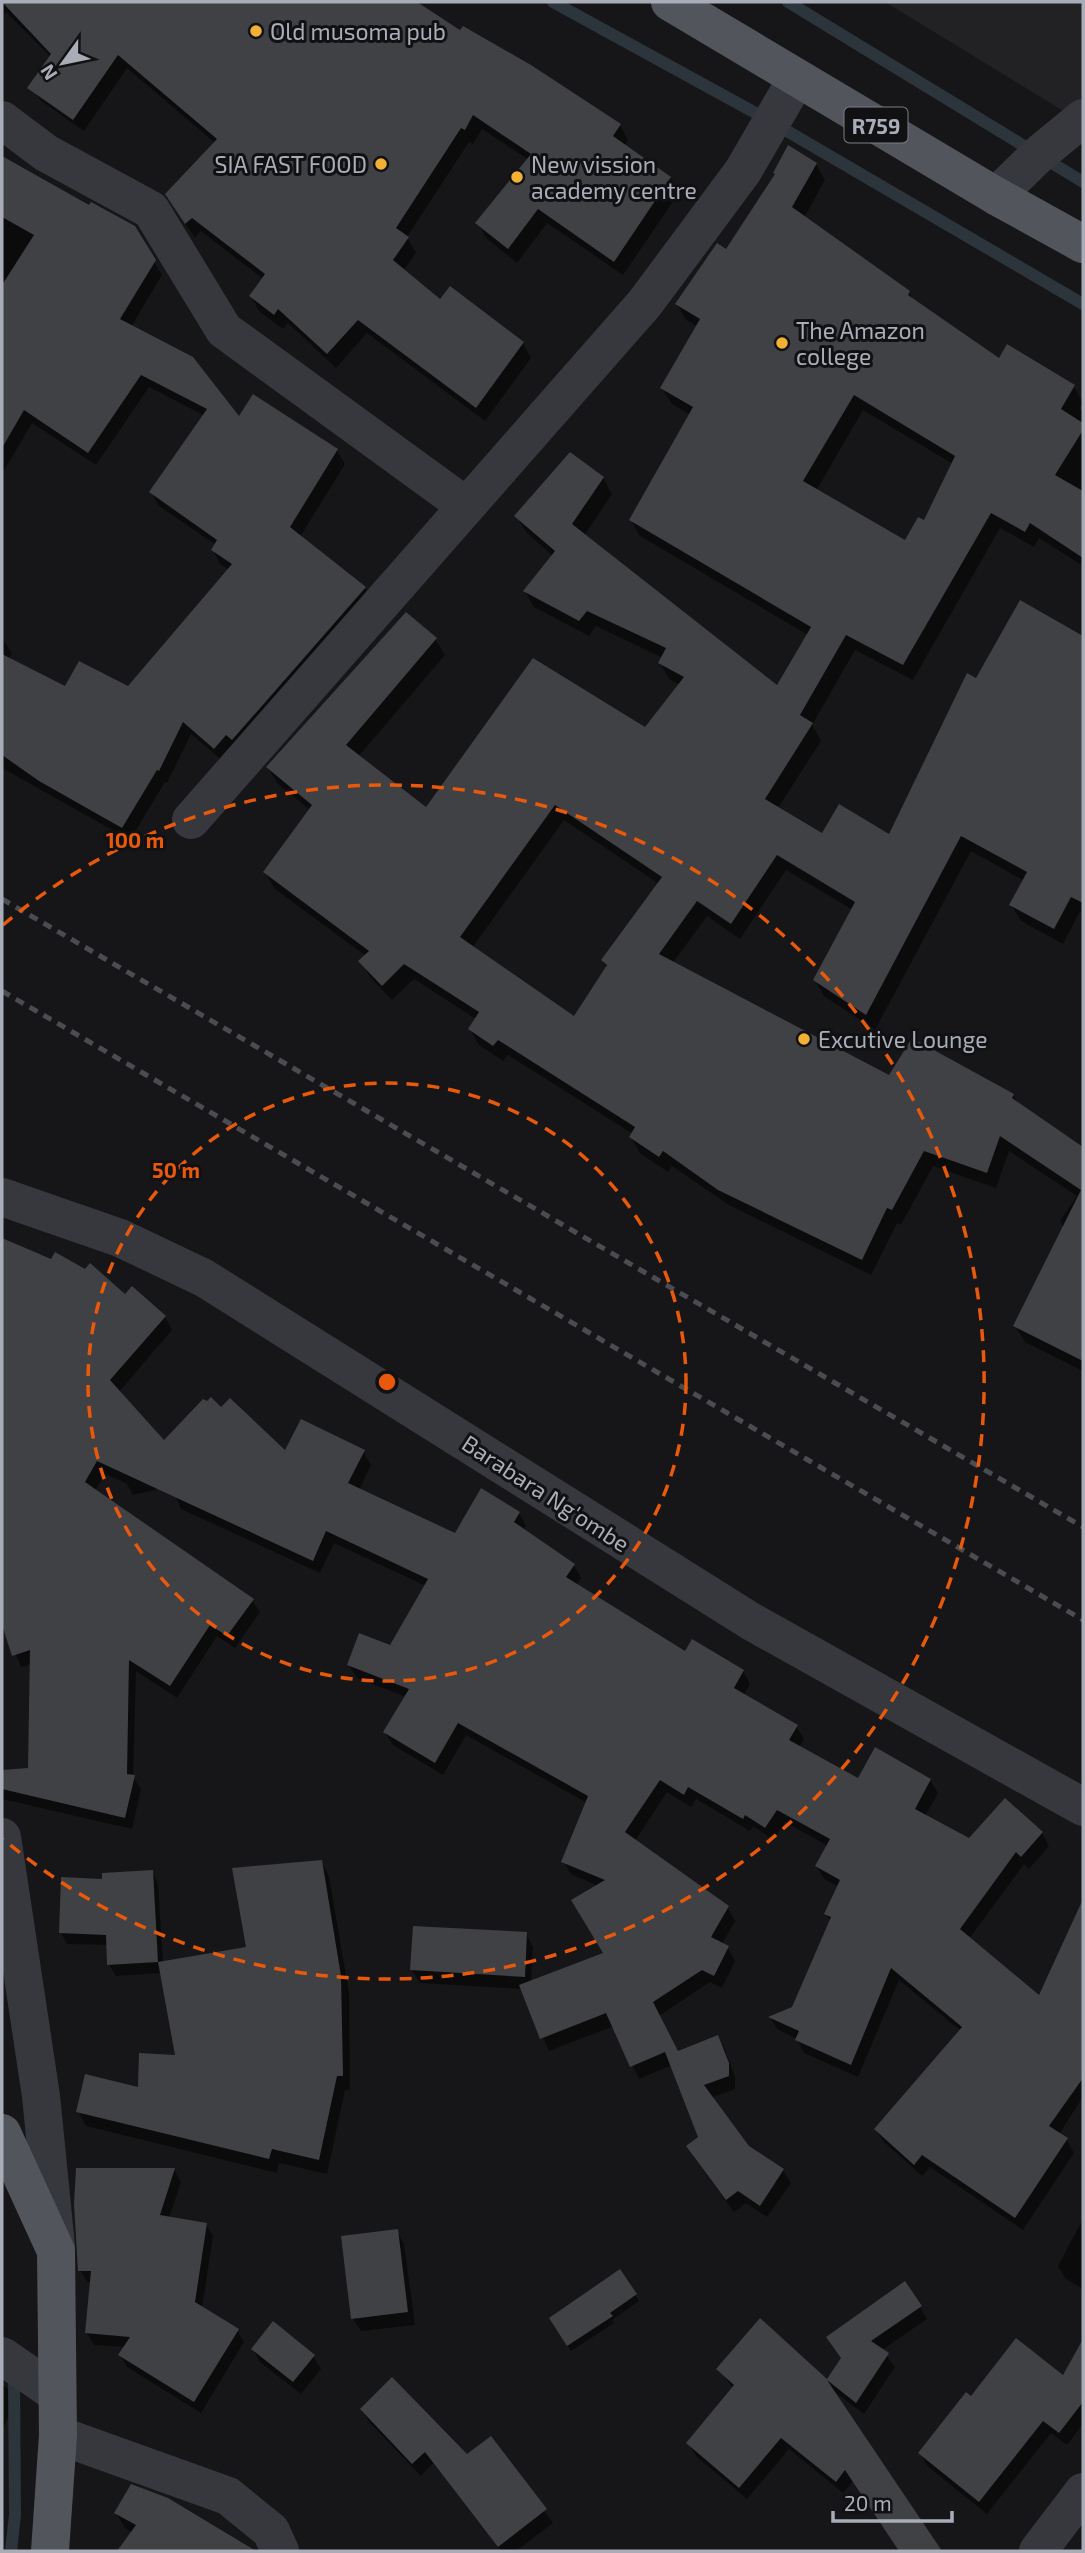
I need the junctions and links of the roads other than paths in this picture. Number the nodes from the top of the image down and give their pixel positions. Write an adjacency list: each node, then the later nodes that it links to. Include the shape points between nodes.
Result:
1 (670, 2): 2 (main road, R759)
2 (797, 78): 5 (main road, R759); 7 (street, via 743,171 645,303)
3 (1083, 118): 5 (street)
4 (2, 121): 7 (street, via 46,153 151,210 224,330)
5 (996, 196): 6 (main road, R759)
6 (1083, 244)
7 (466, 506): 8 (street)
8 (191, 820)
9 (2, 1197): 10 (street, Barabara Ng'ombe, via 120,1238 204,1278 752,1622)
10 (1083, 1807)
11 (2, 1837): 13 (street, via 41,2096)
12 (2, 2133): 13 (main road)
13 (56, 2251): 15 (main road)
14 (2, 2356): 15 (street)
15 (57, 2394): 16 (main road)
16 (58, 2435): 18 (main road); 19 (street, via 228,2496 271,2530)
17 (1083, 2492): 20 (street)
18 (50, 2551)
19 (280, 2551)
20 (1038, 2551)

